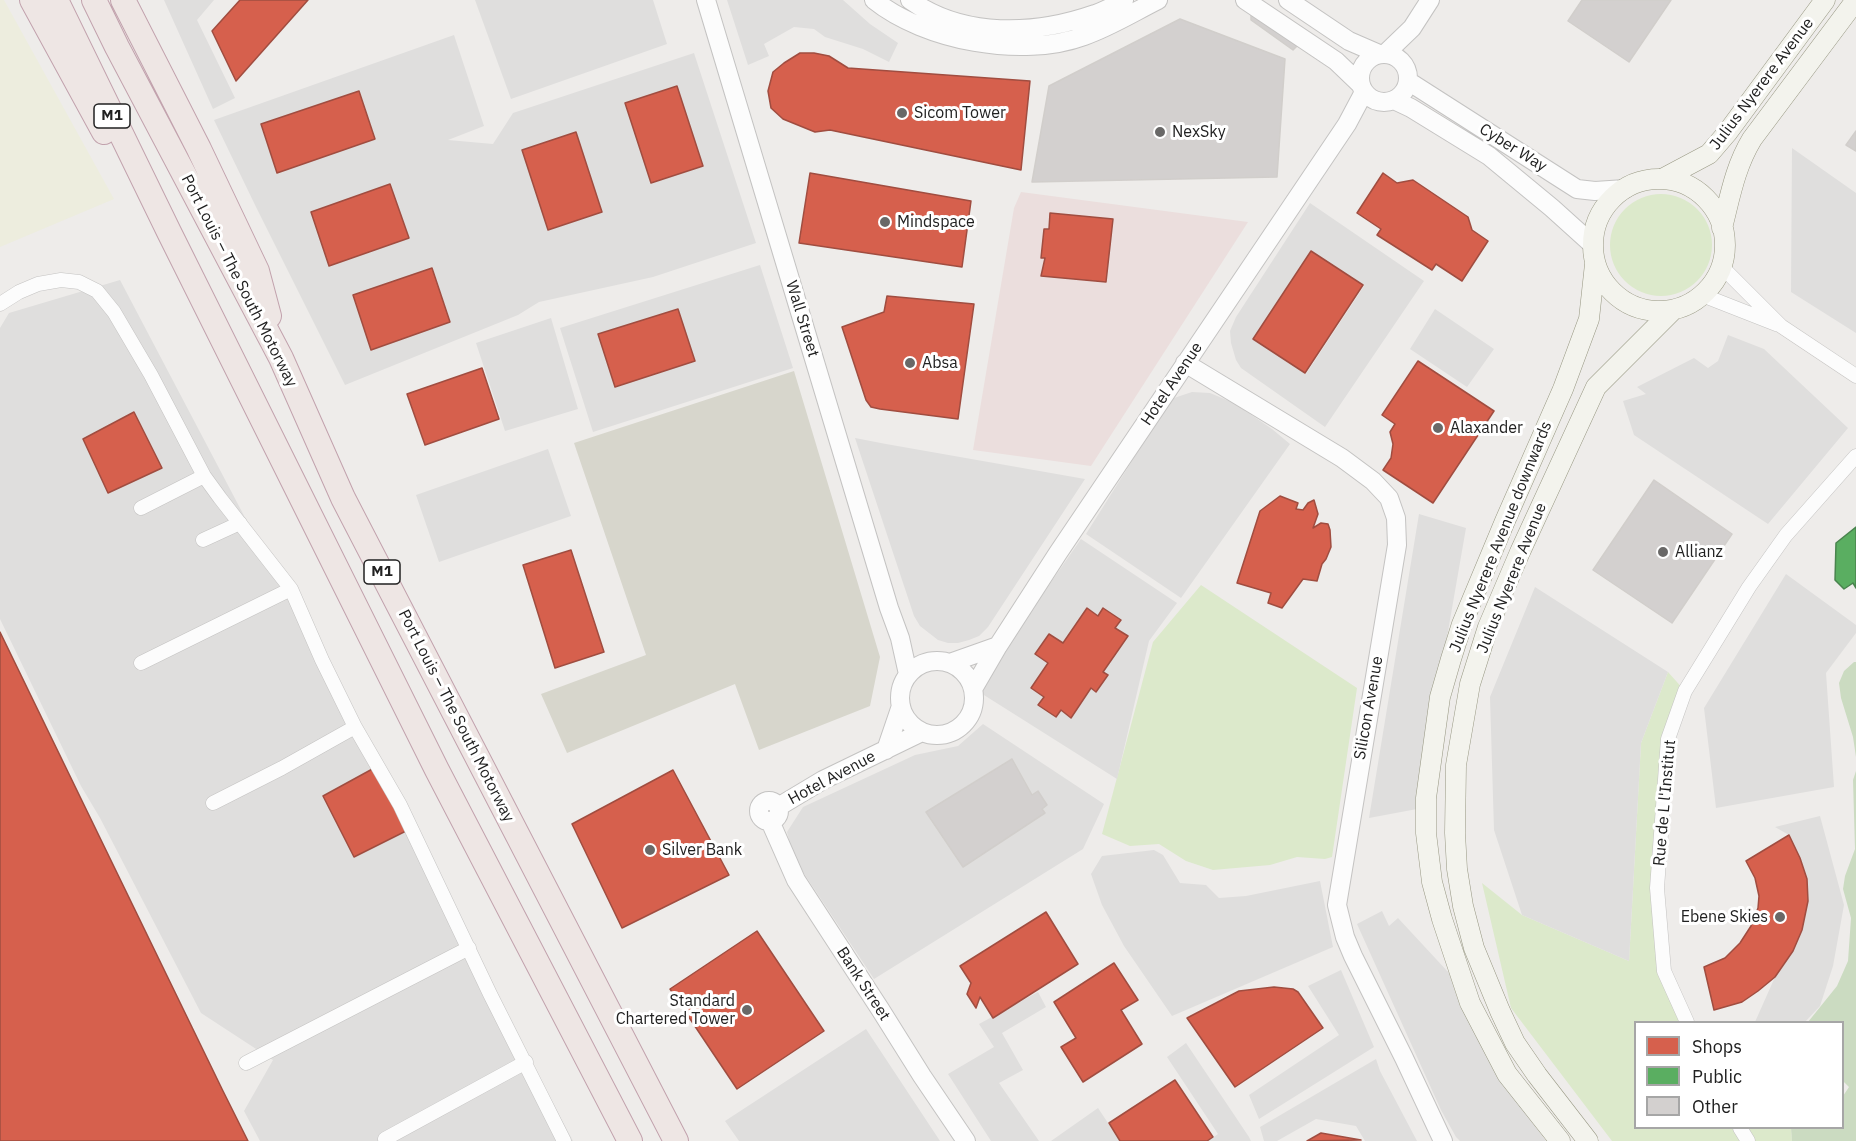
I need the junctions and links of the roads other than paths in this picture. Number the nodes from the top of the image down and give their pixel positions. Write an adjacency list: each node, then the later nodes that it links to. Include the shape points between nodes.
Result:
1 (32, 0): 22 (highway, via 96,119)
2 (56, 0): 22 (highway, M1)
3 (94, 0): 29 (highway, Port Louis – The South Motorway / M1)
4 (123, 0): 29 (highway, via 257,271)
5 (706, 0): 38 (street, Wall Street)
6 (874, 0): 9 (street, via 918,26 967,40 1010,46 1083,37)
7 (910, 0): 8 (street, via 939,16 978,28 1007,31 1096,14)
8 (1124, 0)
9 (1158, 0)
10 (1245, 0): 18 (street, Cyber Way, via 1336,61)
11 (1288, 0): 16 (street, via 1349,41)
12 (1430, 0): 15 (street)
13 (1825, 0): 19 (main road, Julius Nyerere Avenue, via 1709,154)
14 (1856, 0): 21 (main road, Julius Nyerere Avenue, via 1766,117 1742,156)
15 (1412, 28): 16 (street); 17 (street)
16 (1382, 54): 17 (street, via 1394,56); 18 (street, via 1365,62 1359,76)
17 (1407, 73): 18 (street, via 1406,89); 20 (street, Cyber Way, via 1578,189)
18 (1374, 94): 23 (street, Cyber Way, via 1411,108 1489,156 1552,208); 30 (street, Hotel Avenue, via 1347,124)
19 (1662, 179): 20 (main road, via 1643,181); 21 (main road, via 1682,183 1700,194 1714,209)
20 (1625, 189): 23 (main road, via 1608,204 1597,223)
21 (1722, 228): 24 (main road, via 1725,247)
22 (169, 232): 55 (highway, M1, via 437,770)
23 (1594, 255): 27 (main road, via 1604,282 1617,297 1634,307); 61 (main road, Julius Nyerere Avenue downwards, via 1589,319 1466,614 1451,659 1440,697 1426,798 1432,882 1470,1003 1507,1074)
24 (1721, 266): 25 (main road); 28 (street)
25 (1702, 295): 27 (main road); 28 (street)
26 (0, 304): 33 (street, via 38,284 61,280 79,282 96,291 129,336)
27 (1673, 310): 62 (main road, Julius Nyerere Avenue, via 1596,387 1488,627 1470,684 1456,765 1457,869 1474,948 1515,1042)
28 (1781, 326): 31 (street)
29 (281, 358): 58 (highway, Port Louis – The South Motorway / M1, via 343,498)
30 (1185, 363): 39 (street, Hotel Avenue); 60 (street, Silicon Avenue, via 1342,458 1389,498 1396,518 1397,545 1337,906 1353,956)
31 (1856, 376)
32 (1856, 456): 52 (street, Rue de L l'Institut, via 1786,535 1749,586 1685,691 1668,739 1657,888 1664,971)
33 (204, 476): 34 (street); 35 (street)
34 (141, 508)
35 (240, 523): 36 (street); 37 (street)
36 (203, 540)
37 (291, 589): 41 (street); 46 (street)
38 (900, 638): 40 (street); 43 (street, Wall Street)
39 (998, 646): 42 (street); 44 (street, Hotel Avenue)
40 (927, 662): 42 (street); 43 (street)
41 (141, 663)
42 (951, 663): 44 (street, via 961,669)
43 (908, 674): 45 (street, via 900,695)
44 (973, 689): 47 (street, via 971,712 956,730 933,735)
45 (901, 706): 47 (street, via 912,726); 48 (street, Hotel Avenue)
46 (355, 727): 49 (street); 51 (street, via 400,806)
47 (922, 732): 48 (street, Hotel Avenue)
48 (886, 750): 50 (street, Hotel Avenue, via 823,780)
49 (213, 803)
50 (774, 814): 59 (street, Bank Street, via 796,880)
51 (469, 948): 53 (street); 54 (street)
52 (1686, 1021)
53 (526, 1062): 56 (street); 57 (street)
54 (246, 1063)
55 (627, 1136)
56 (385, 1139)
57 (564, 1141)
58 (676, 1141)
59 (966, 1141)
60 (1443, 1141)
61 (1560, 1141)
62 (1587, 1141)

